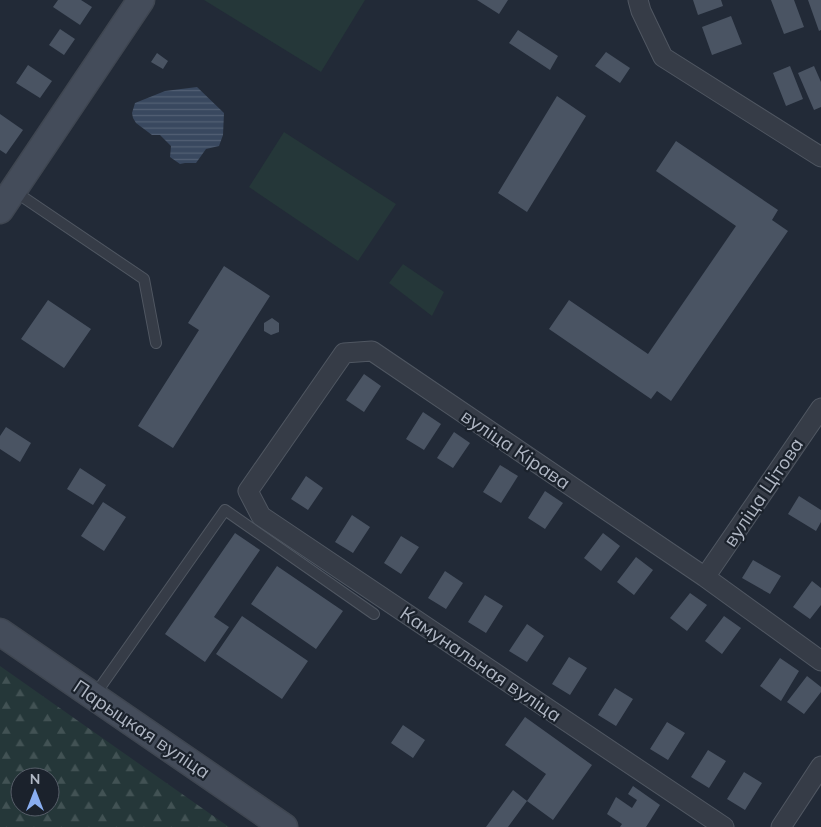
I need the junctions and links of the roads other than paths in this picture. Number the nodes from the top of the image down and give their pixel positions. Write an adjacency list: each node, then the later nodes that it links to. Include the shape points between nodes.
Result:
1 (140, 0): 4 (main road)
2 (638, 0): 3 (street, via 663,58)
3 (821, 157)
4 (7, 201): 5 (lane, via 144,279)
5 (156, 343)
6 (821, 408): 8 (street, вуліца Цітова)
7 (248, 492): 8 (street, вуліца Кірава, via 344,353 372,350); 15 (street, Камунальная вуліца, via 261,516)
8 (705, 577): 11 (street, вуліца Кірава)
9 (374, 614): 12 (lane, via 224,510)
10 (0, 632): 12 (main road, Парыцкая вуліца)
11 (821, 661)
12 (94, 696): 14 (main road, Парыцкая вуліца)
13 (821, 766): 16 (street)
14 (284, 827)
15 (724, 827)
16 (781, 827)

